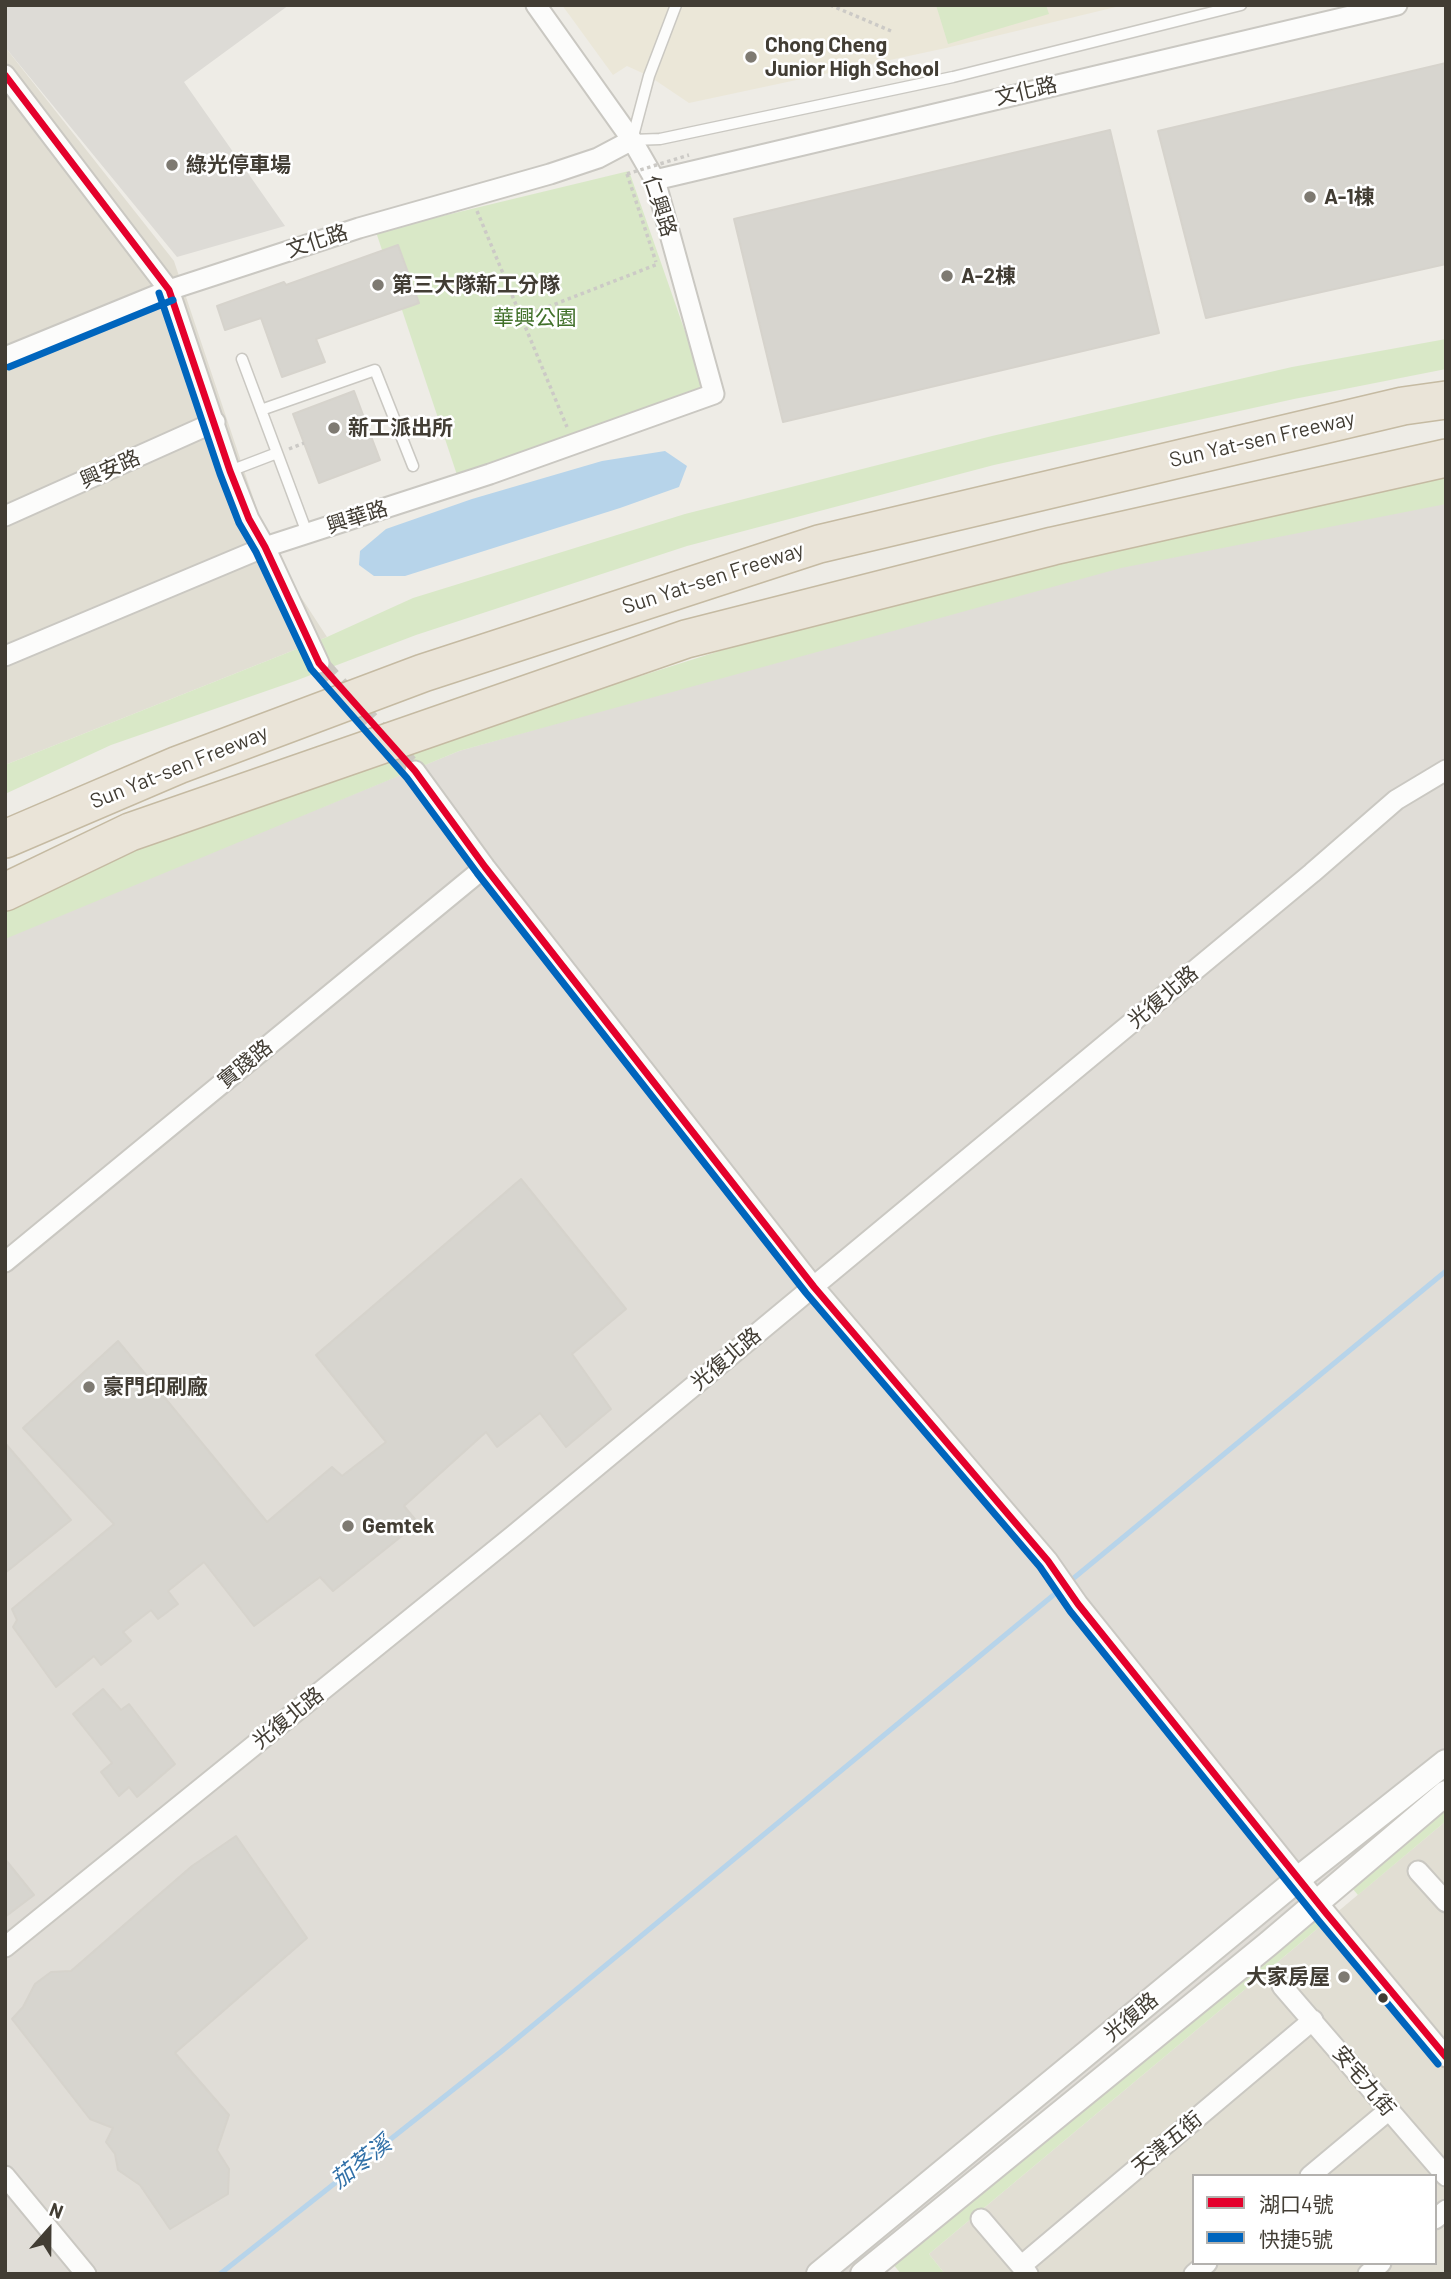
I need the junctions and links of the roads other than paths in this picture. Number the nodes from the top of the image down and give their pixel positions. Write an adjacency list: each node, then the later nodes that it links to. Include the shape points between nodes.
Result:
1 (536, 5): 6 (street, 仁興路)
2 (676, 5): 6 (lane, via 649,76)
3 (1241, 5): 6 (lane, via 954,77 660,139)
4 (1397, 5): 7 (street, 文化路)
5 (5, 75): 8 (street)
6 (632, 140): 7 (street, 仁興路); 8 (street, 文化路, via 598,158 550,174 359,228)
7 (655, 180): 11 (street, 仁興路)
8 (169, 290): 9 (street, 文化路); 14 (street)
9 (5, 358)
10 (242, 359): 13 (lane)
11 (714, 394): 20 (street, 興華路)
12 (1446, 400): 26 (highway, Sun Yat-sen Freeway, via 1404,406 819,544 424,673 178,765)
13 (261, 410): 15 (lane); 17 (lane, via 375,370)
14 (215, 422): 18 (street); 19 (street, 興安路)
15 (277, 453): 18 (lane); 20 (lane)
16 (1446, 458): 28 (highway, Sun Yat-sen Freeway, via 1053,546 686,639 130,832)
17 (413, 466)
18 (230, 471): 21 (street)
19 (5, 516)
20 (307, 533): 21 (street, 興華路)
21 (265, 547): 22 (street, 興華路); 23 (street)
22 (5, 656)
23 (318, 663)
24 (1446, 770): 30 (street, 光復北路, via 1396,800)
25 (415, 771): 27 (street)
26 (5, 839)
27 (485, 867): 29 (street, 實踐路); 30 (street)
28 (5, 892)
29 (5, 1262)
30 (814, 1287): 34 (street, via 1048,1561); 37 (street, 光復北路)
31 (1446, 1762): 34 (street, 光復路)
32 (1446, 1793): 35 (street, 光復路)
33 (1418, 1871): 36 (street)
34 (1298, 1879): 35 (street); 46 (street, 光復路)
35 (1318, 1902): 40 (street); 47 (street, 光復路)
36 (1446, 1902)
37 (5, 1947)
38 (1282, 1986): 39 (street, 安宅九街)
39 (1313, 2020): 41 (street, 安宅九街); 48 (street, 天津五街)
40 (1446, 2057)
41 (1389, 2110): 42 (street); 44 (street, 安宅九街)
42 (1312, 2174)
43 (5, 2176): 49 (street)
44 (1446, 2176)
45 (981, 2219): 48 (street)
46 (855, 2246): 47 (street); 50 (street, 光復路)
47 (873, 2270)
48 (1024, 2270)
49 (86, 2274)
50 (819, 2274)

